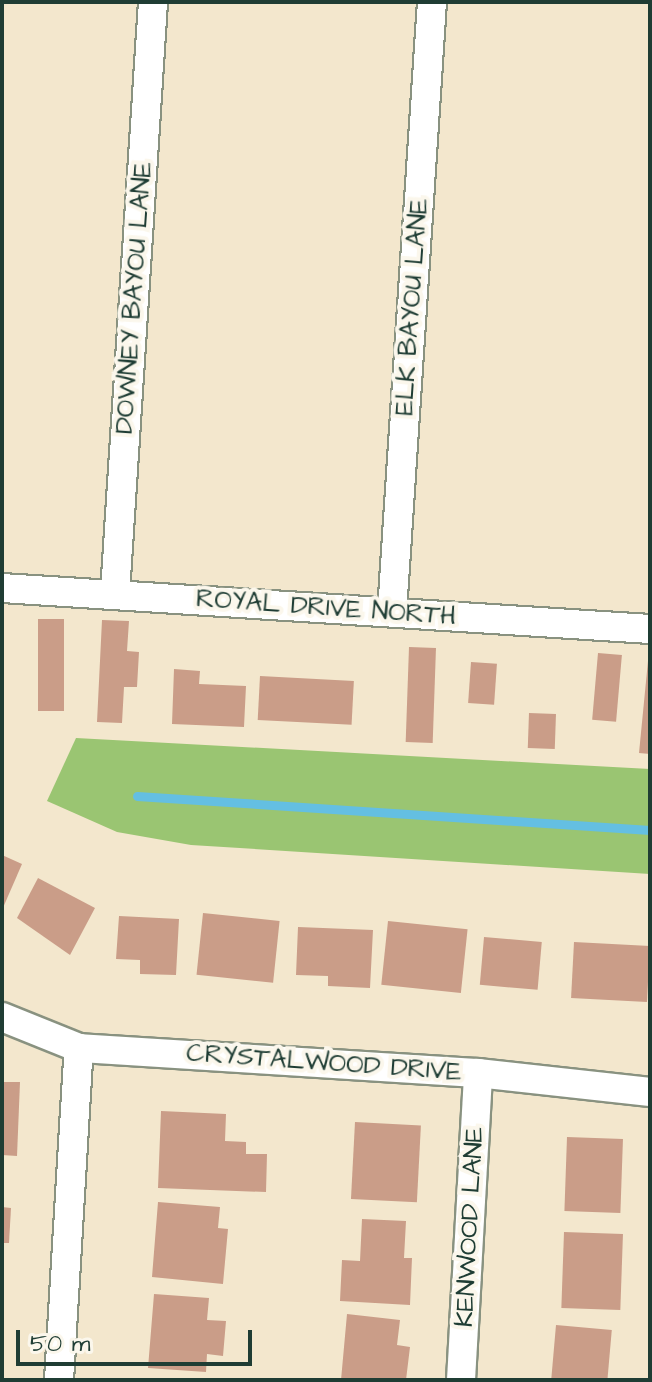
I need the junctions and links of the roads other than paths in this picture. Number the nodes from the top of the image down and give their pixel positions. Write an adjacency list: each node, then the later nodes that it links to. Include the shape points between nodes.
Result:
1 (153, 2): 4 (street, DOWNEY BAYOU LANE)
2 (432, 2): 5 (street, ELK BAYOU LANE)
3 (2, 588): 4 (street, ROYAL DRIVE NORTH)
4 (115, 593): 5 (street, ROYAL DRIVE NORTH)
5 (392, 612): 6 (street, ROYAL DRIVE NORTH)
6 (650, 629)
7 (2, 1017): 8 (street, CRYSTALWOOD DRIVE)
8 (79, 1048): 9 (street, CRYSTALWOOD DRIVE); 11 (street)
9 (478, 1073): 10 (street, CRYSTALWOOD DRIVE); 12 (street, KENWOOD LANE)
10 (650, 1092)
11 (59, 1380)
12 (461, 1380)

